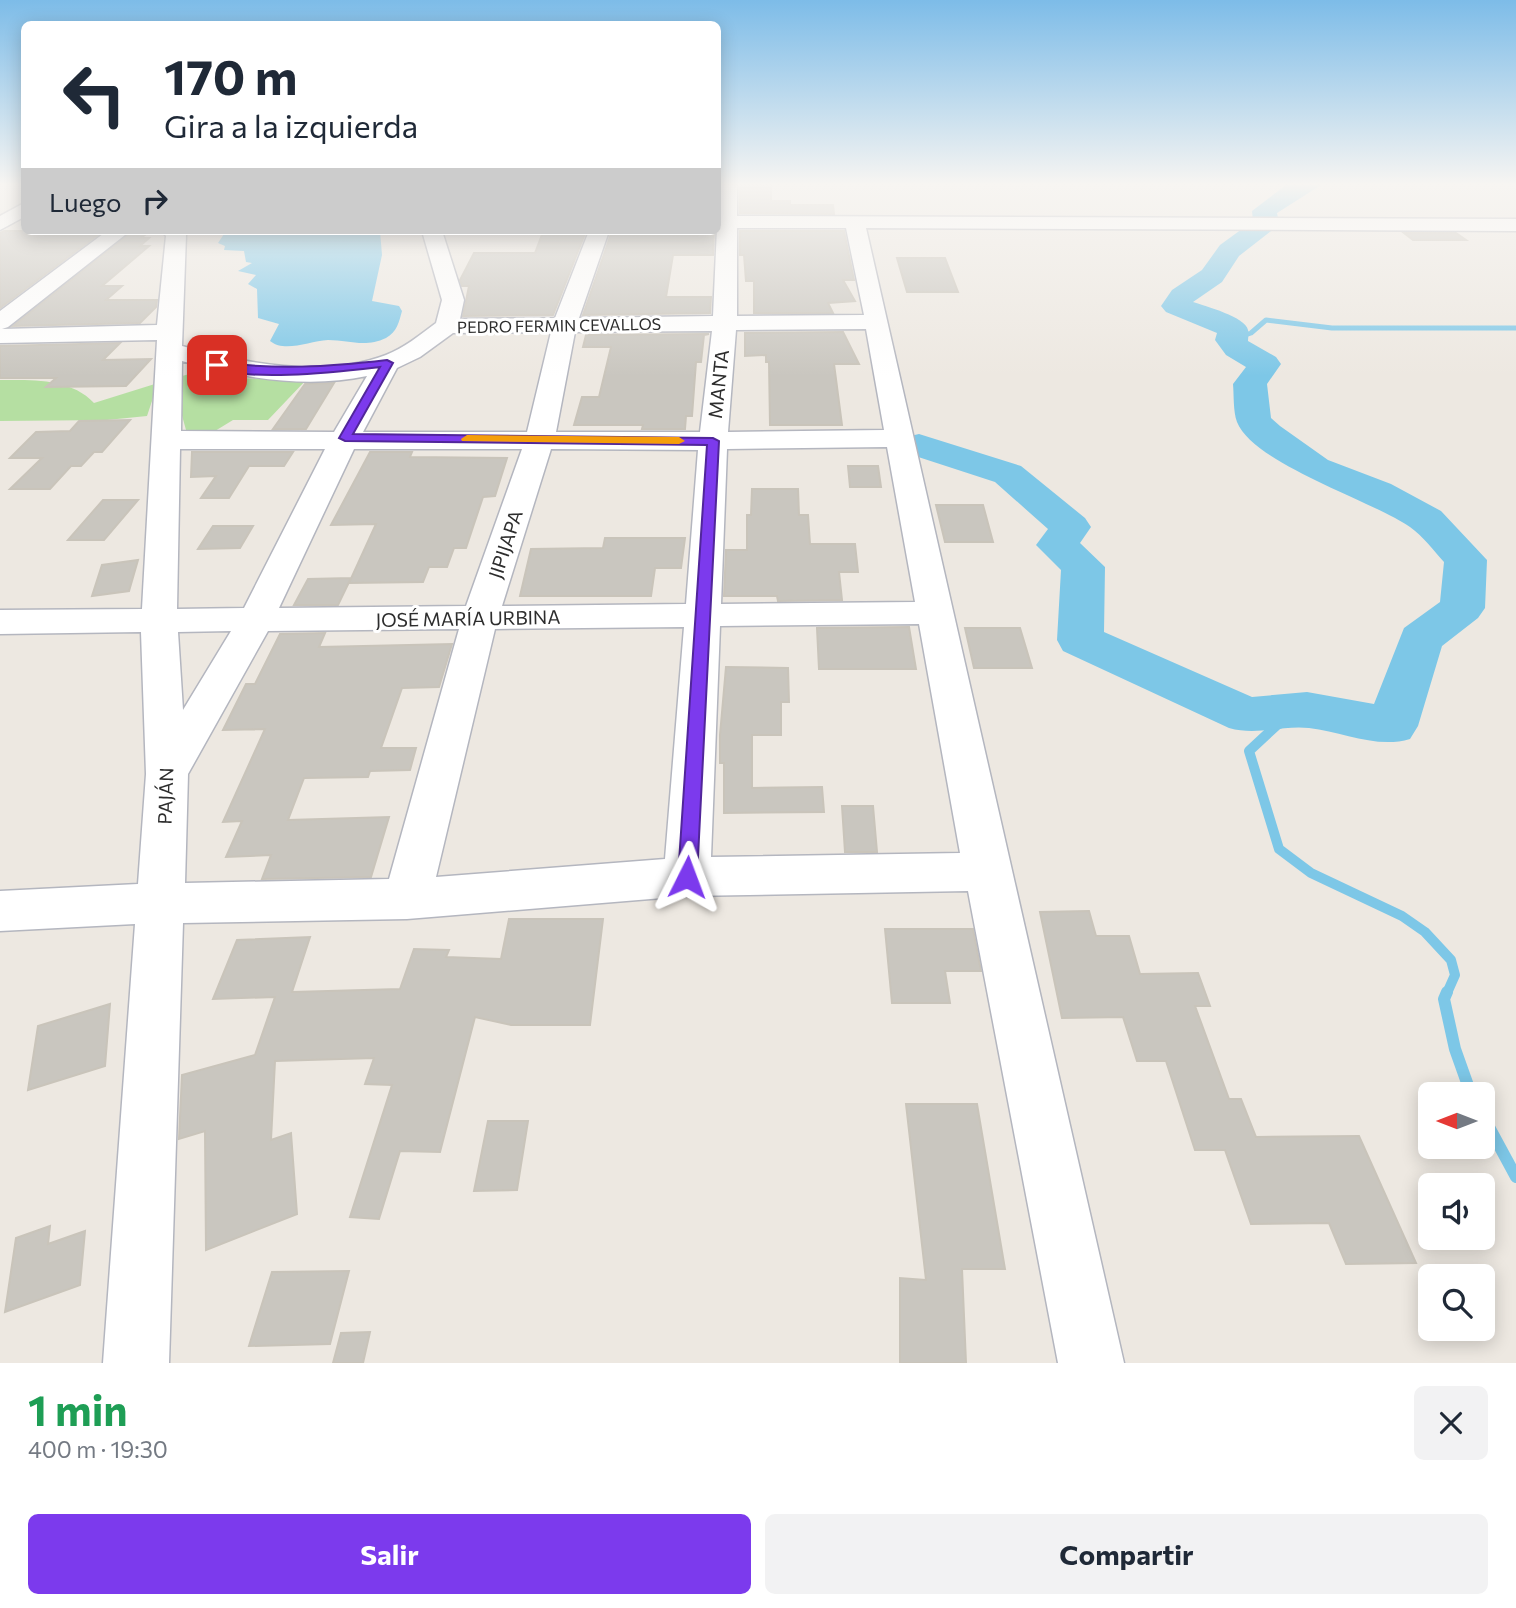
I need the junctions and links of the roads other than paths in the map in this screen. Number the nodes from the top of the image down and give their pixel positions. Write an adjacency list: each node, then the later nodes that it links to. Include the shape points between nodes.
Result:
1 (97, 249): 7 (street)
2 (175, 249): 13 (street, PAJÁN)
3 (437, 249): 11 (street, via 453,300)
4 (593, 249): 10 (street, JIPIJAPA)
5 (724, 249): 9 (street, MANTA)
6 (862, 249): 8 (street)
7 (0, 322)
8 (877, 322): 9 (street, PEDRO FERMIN CEVALLOS); 16 (street)
9 (725, 323): 10 (street, PEDRO FERMIN CEVALLOS); 19 (street, MANTA)
10 (565, 324): 11 (street, PEDRO FERMIN CEVALLOS); 17 (street, JIPIJAPA)
11 (447, 326): 14 (street, PEDRO FERMIN CEVALLOS)
12 (0, 336): 13 (street, PEDRO FERMIN CEVALLOS)
13 (169, 341): 14 (street, PEDRO FERMIN CEVALLOS, via 217,365 267,371); 18 (street, PAJÁN)
14 (387, 363): 15 (street)
15 (345, 438): 17 (street); 18 (street); 23 (street)
16 (900, 438): 19 (street); 20 (street)
17 (540, 439): 19 (street); 22 (street, JIPIJAPA)
18 (165, 440): 25 (street, PAJÁN)
19 (713, 441): 21 (street, MANTA)
20 (935, 613): 21 (street, JOSÉ MARÍA URBINA); 27 (street)
21 (703, 615): 22 (street, JOSÉ MARÍA URBINA); 28 (street, MANTA)
22 (480, 618): 23 (street, JOSÉ MARÍA URBINA); 29 (street, JIPIJAPA)
23 (254, 621): 25 (street, JOSÉ MARÍA URBINA); 26 (street)
24 (0, 622): 25 (street, JOSÉ MARÍA URBINA)
25 (159, 622): 26 (street, PAJÁN)
26 (167, 774): 30 (street, PAJÁN)
27 (987, 872): 28 (street); 33 (street)
28 (687, 877): 29 (street)
29 (407, 899): 30 (street)
30 (159, 903): 31 (street); 32 (street, PAJÁN)
31 (0, 911)
32 (136, 1363)
33 (1091, 1363)

